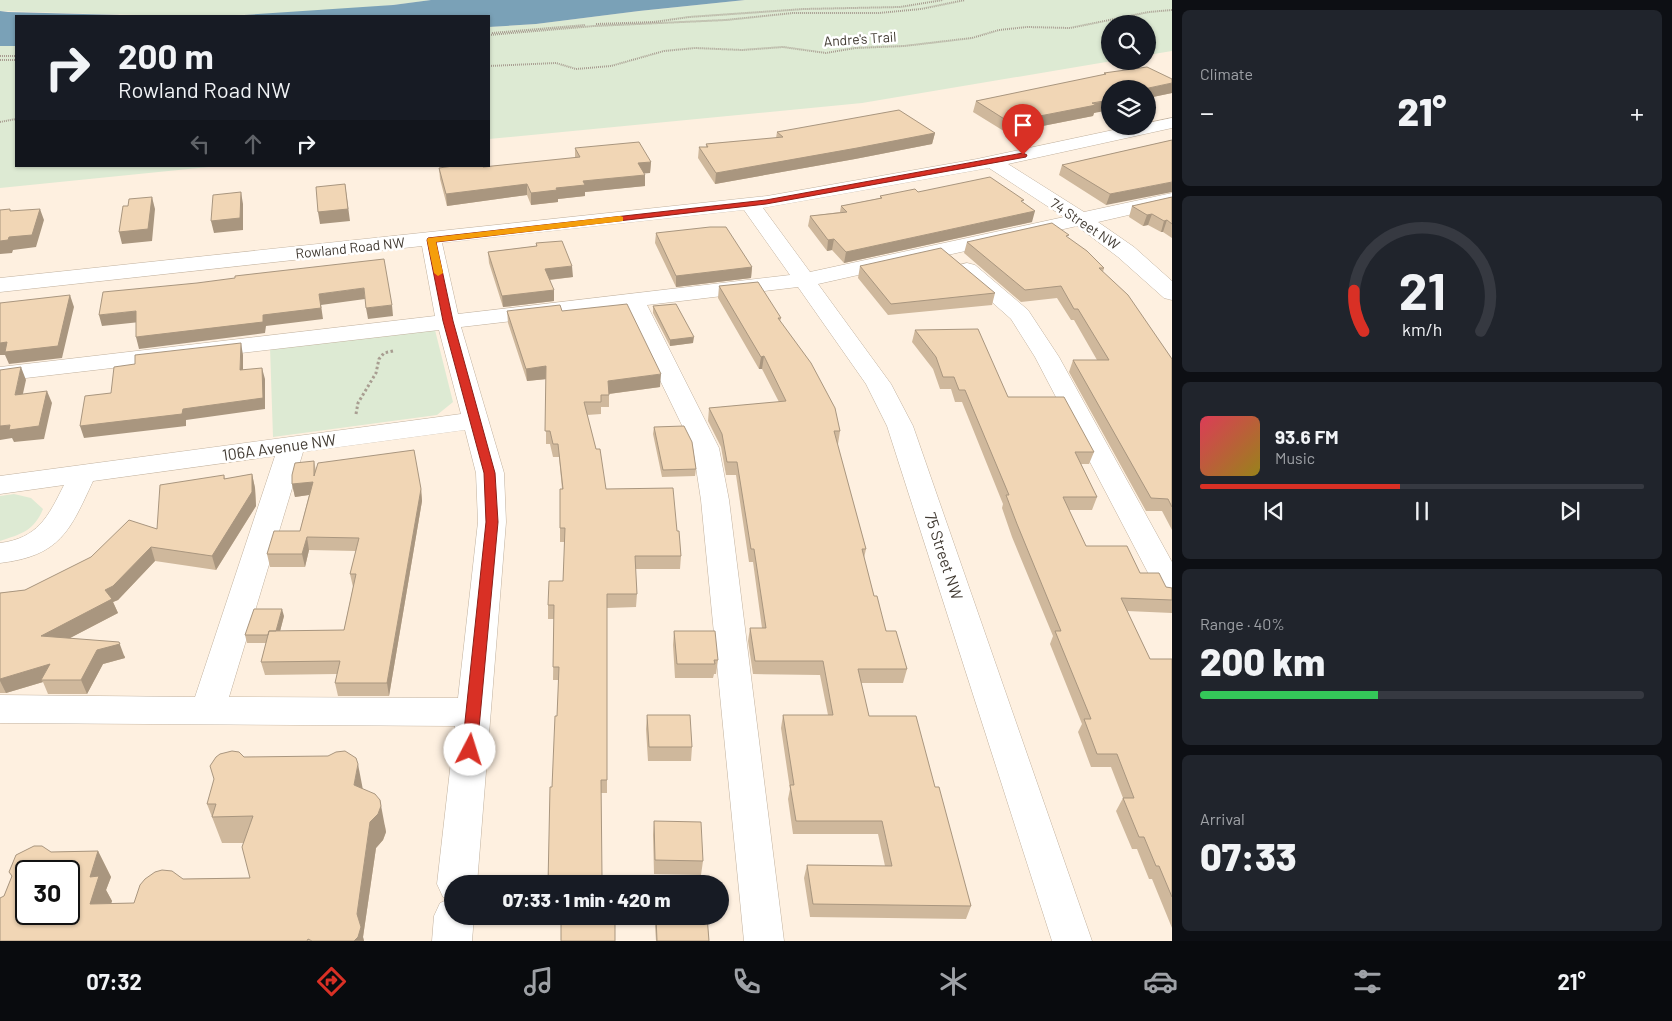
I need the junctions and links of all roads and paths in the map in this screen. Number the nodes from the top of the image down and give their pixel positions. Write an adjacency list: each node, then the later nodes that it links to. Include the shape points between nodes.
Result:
1 (943, 0): 4 (path, via 900,7 804,9)
2 (965, 0): 5 (path, via 879,14 793,13)
3 (1172, 10): 10 (path, Andre's Trail, via 1070,28 1027,26 922,45 855,48 826,53 783,47 742,50 695,48 664,51 611,66 576,69 556,63)
4 (490, 34)
5 (490, 34)
6 (0, 56): 7 (path)
7 (15, 58)
8 (15, 58): 9 (path)
9 (0, 60)
10 (490, 66)
11 (15, 120): 12 (path)
12 (0, 122)
13 (1172, 123): 14 (street, Rowland Road NW)
14 (992, 162): 16 (street, Rowland Road NW); 17 (street, 74 Street NW)
15 (1172, 200): 17 (street)
16 (750, 204): 18 (street, Rowland Road NW); 20 (street, 75 Street NW)
17 (1081, 219): 19 (street); 22 (street, 74 Street NW, via 1126,252)
18 (431, 240): 21 (street, Rowland Road NW); 24 (street)
19 (943, 249): 20 (street); 33 (street, via 1020,315 1047,357)
20 (805, 280): 23 (street); 41 (street, 75 Street NW, via 878,384 900,426)
21 (0, 285)
22 (1172, 293)
23 (633, 300): 24 (street); 40 (street, via 706,448 715,500)
24 (448, 321): 26 (street); 27 (street)
25 (395, 350): 28 (path, via 379,359 376,373 358,403)
26 (0, 374)
27 (476, 420): 29 (street, 106A Avenue NW); 36 (street, via 490,473 492,522)
28 (355, 421)
29 (292, 445): 30 (street, 106A Avenue NW); 35 (street)
30 (83, 474): 31 (street, 106A Avenue NW); 32 (street, via 56,527 48,535 24,549)
31 (0, 485)
32 (0, 552)
33 (1172, 590)
34 (0, 709): 35 (street)
35 (208, 710): 36 (street)
36 (473, 712): 37 (street)
37 (458, 875)
38 (453, 925): 39 (street)
39 (452, 941)
40 (764, 941)
41 (1072, 941)

